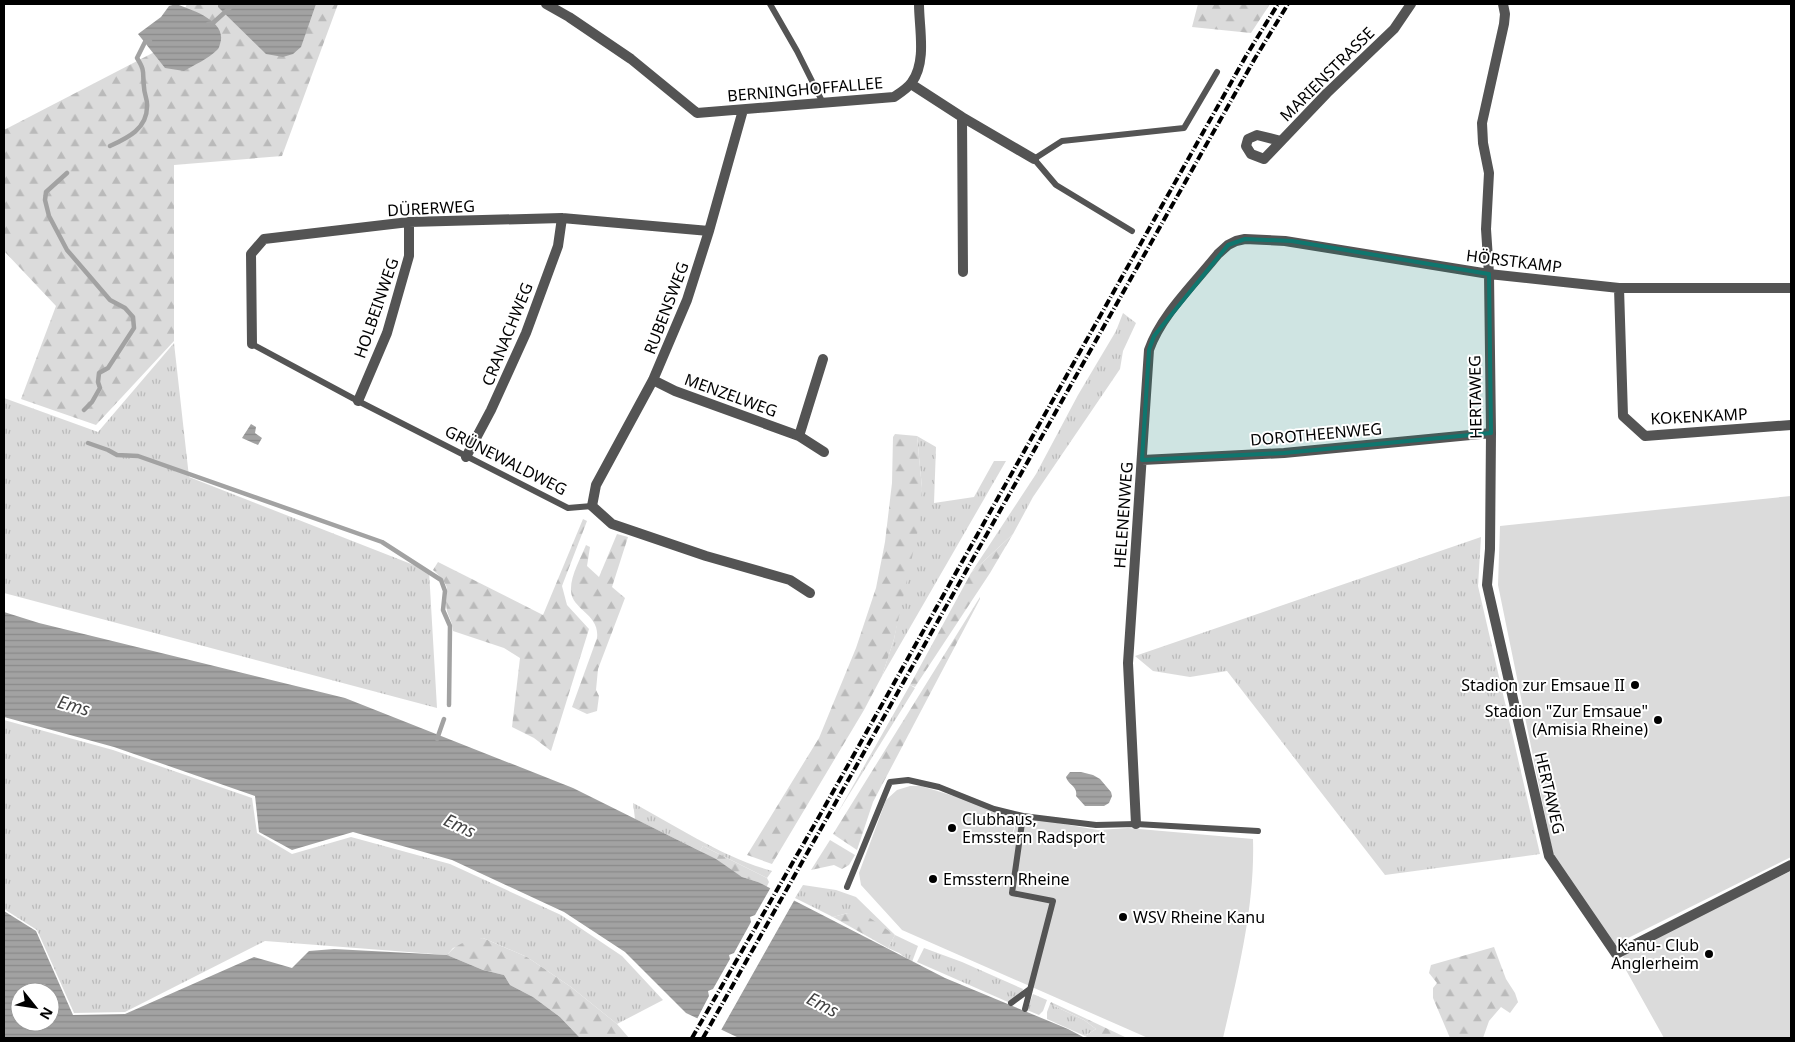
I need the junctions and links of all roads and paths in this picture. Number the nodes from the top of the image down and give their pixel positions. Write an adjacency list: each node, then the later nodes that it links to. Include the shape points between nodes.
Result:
1 (546, 4): 9 (street, BERNINGHOFFALLEE, via 631,59 697,113)
2 (770, 4): 8 (lane)
3 (919, 4): 7 (street, via 921,62)
4 (1411, 4): 11 (street, MARIENSTRASSE, via 1394,29)
5 (1502, 4): 19 (street, via 1504,24 1482,123 1489,173 1486,230)
6 (1217, 72): 12 (lane, via 1184,128 1062,141)
7 (911, 84): 8 (street, BERNINGHOFFALLEE, via 894,98); 10 (street)
8 (823, 103): 9 (street, BERNINGHOFFALLEE)
9 (743, 110): 15 (street, RUBENSWEG)
10 (962, 116): 12 (street); 18 (street)
11 (1281, 141)
12 (1034, 159): 16 (lane, via 1056,185)
13 (562, 218): 14 (street, DÜRERWEG); 15 (street, DÜRERWEG); 30 (street, CRANACHWEG, via 558,246 526,333)
14 (409, 222): 22 (street, DÜRERWEG, via 264,239 251,254); 25 (street, HOLBEINWEG, via 409,256 387,333)
15 (709, 231): 24 (street, RUBENSWEG, via 688,300)
16 (1132, 231)
17 (1236, 241): 19 (street, HÖRSTKAMP, via 1292,241); 31 (street, HELENENWEG, via 1218,254 1154,336 1149,350)
18 (963, 272)
19 (1489, 274): 20 (street, HÖRSTKAMP); 27 (street, HERTAWEG)
20 (1619, 288): 21 (street, HÖRSTKAMP); 26 (street, KOKENKAMP, via 1623,416 1646,436)
21 (1791, 288)
22 (252, 344): 25 (lane, GRÜNEWALDWEG)
23 (823, 359): 28 (street)
24 (653, 380): 28 (street, MENZELWEG, via 674,391); 32 (street, RUBENSWEG, via 596,485)
25 (358, 401): 30 (lane, GRÜNEWALDWEG)
26 (1791, 425)
27 (1491, 433): 31 (street, DOROTHEENWEG, via 1284,453); 37 (street, HERTAWEG, via 1487,585 1549,856 1616,954)
28 (799, 436): 29 (street, MENZELWEG)
29 (824, 452)
30 (466, 457): 32 (lane, GRÜNEWALDWEG, via 568,508)
31 (1142, 460): 35 (street, HELENENWEG, via 1128,663)
32 (592, 506): 33 (street, via 612,524 790,580)
33 (810, 593)
34 (1023, 816): 35 (lane, via 1096,826); 38 (lane, via 994,809 939,787 908,780 890,782); 39 (lane, via 1012,893 1053,901)
35 (1136, 824): 36 (lane)
36 (1258, 831)
37 (1791, 865)
38 (847, 887)
39 (1031, 988): 40 (lane); 41 (lane)
40 (1011, 1004)
41 (1025, 1009)

